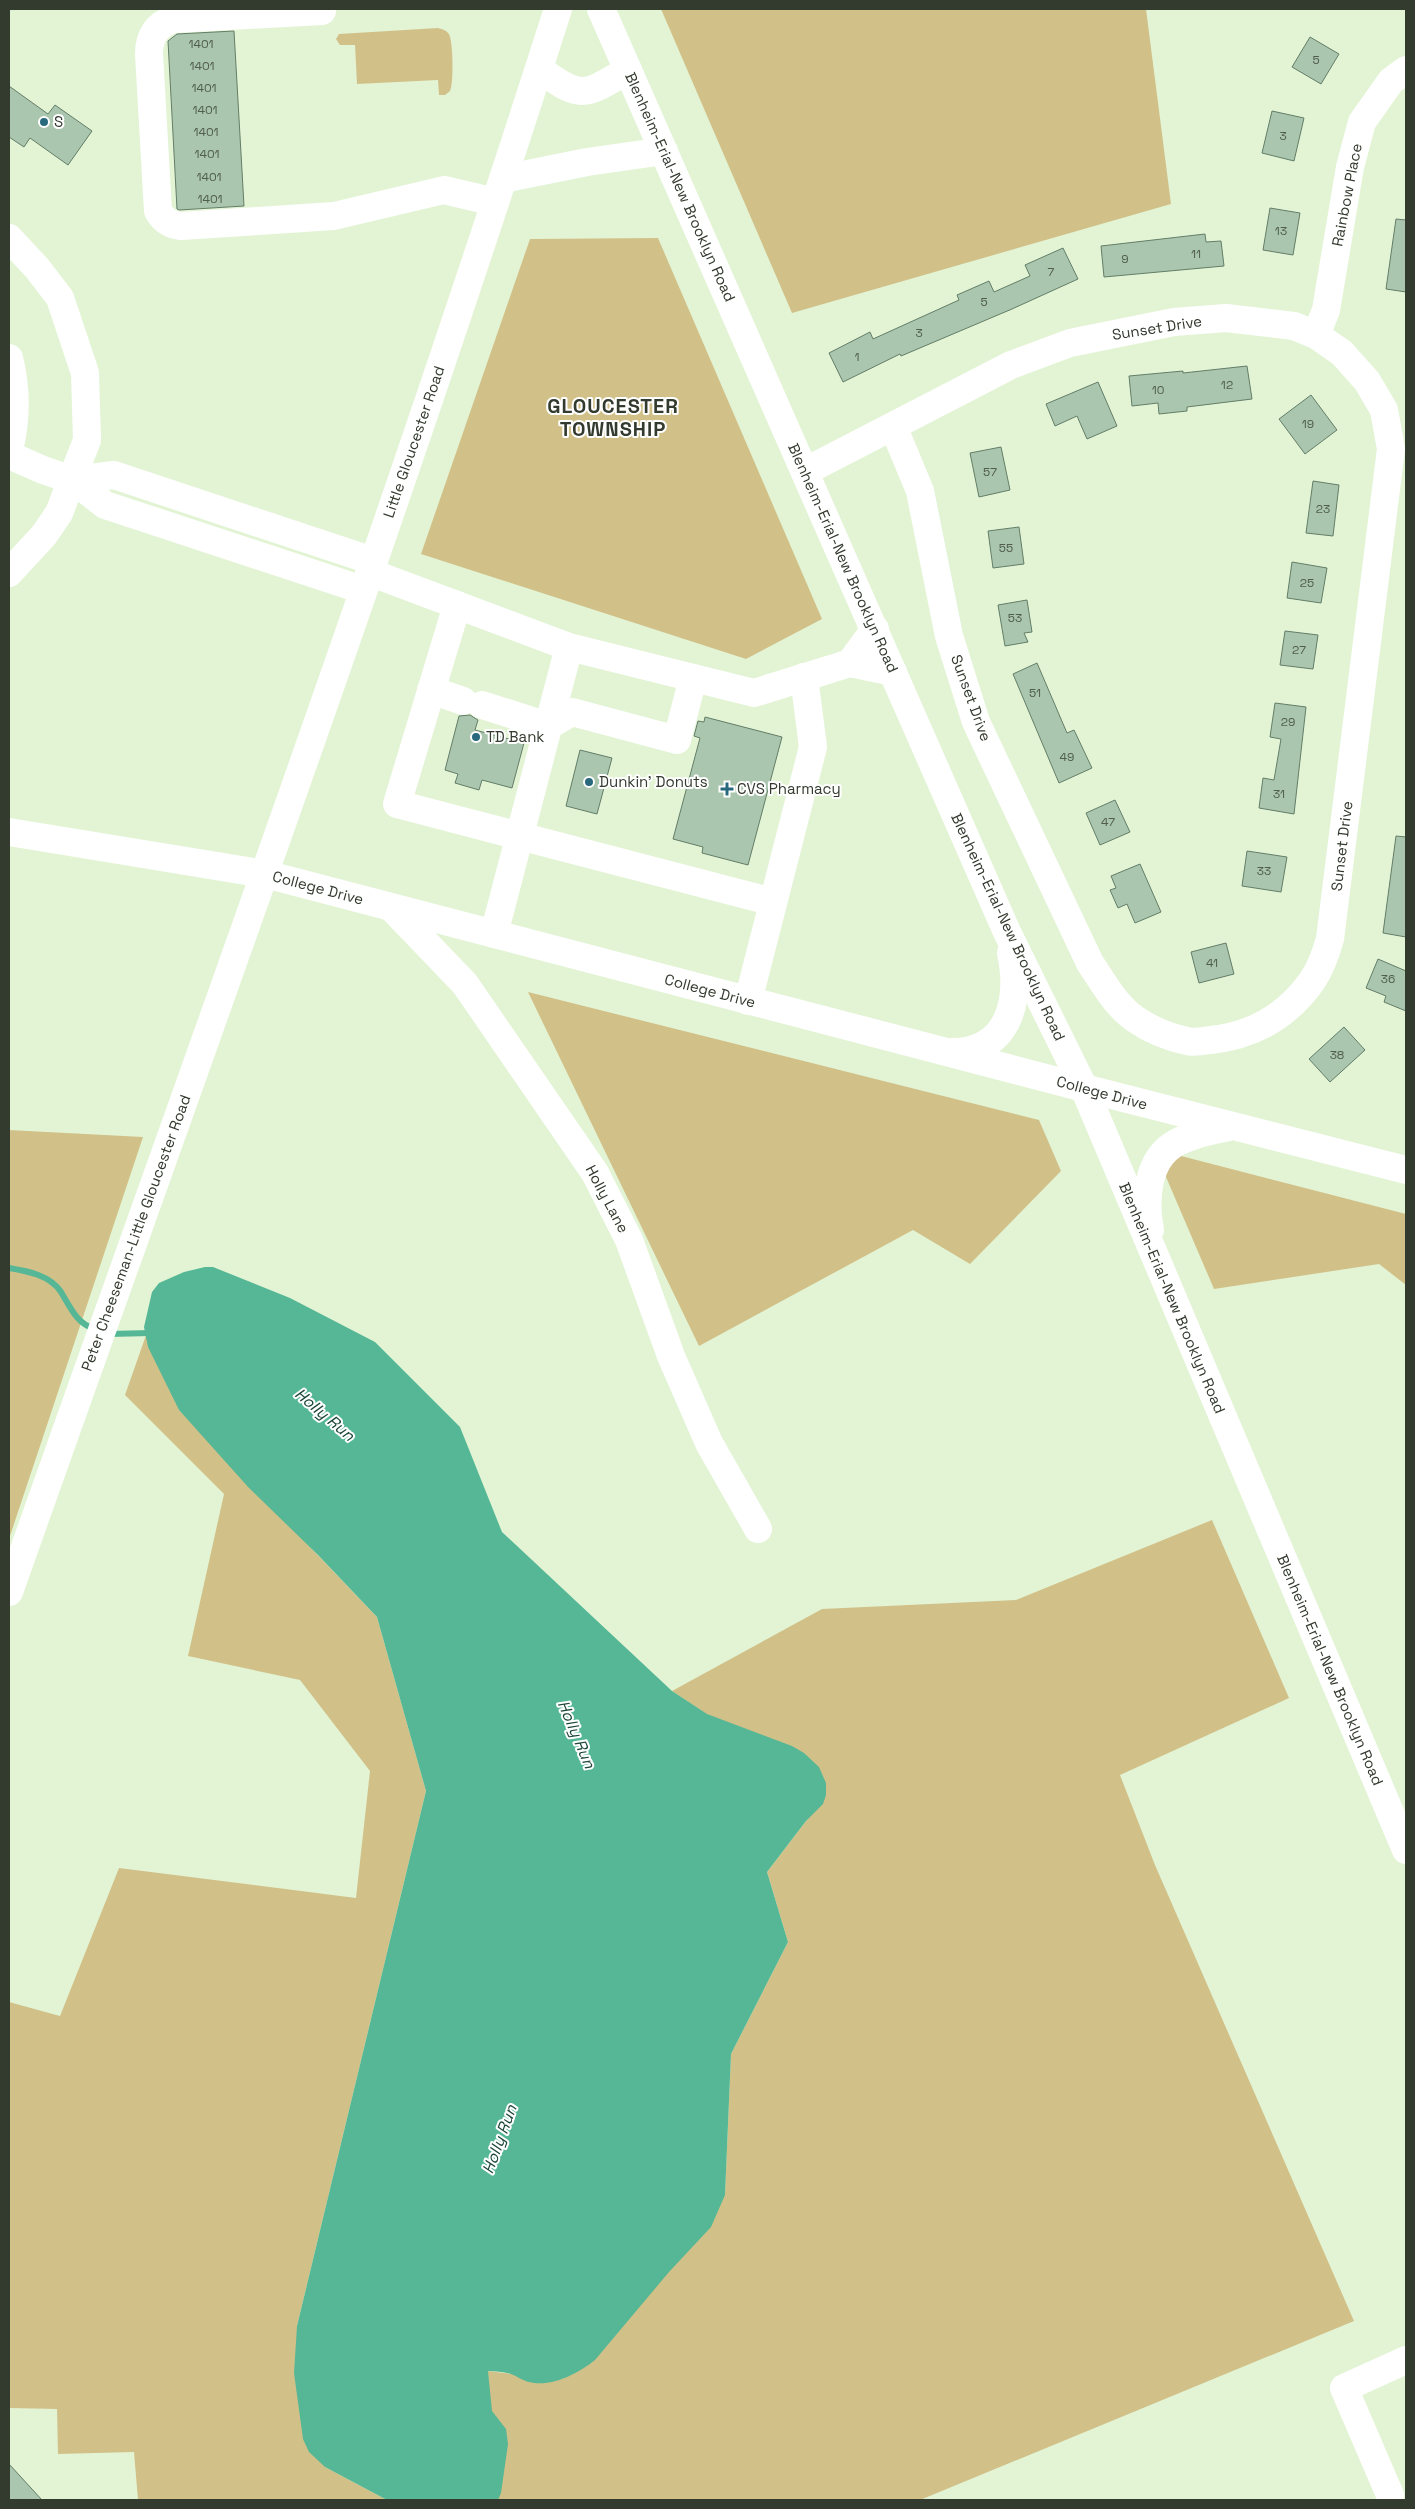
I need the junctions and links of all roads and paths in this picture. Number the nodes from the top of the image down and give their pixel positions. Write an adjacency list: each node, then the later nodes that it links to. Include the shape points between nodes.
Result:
1 (558, 9): 4 (street, Little Gloucester Road)
2 (602, 9): 5 (street, Blenheim-Erial-New Brooklyn Road)
3 (322, 11): 8 (street, via 174,19 156,30 150,41 149,54 158,211 161,216 173,224 184,226 298,220 334,216 444,190)
4 (539, 69): 5 (street, via 567,89 591,92); 8 (street, Little Gloucester Road)
5 (628, 70): 7 (street, Blenheim-Erial-New Brooklyn Road)
6 (1406, 70): 10 (street, Rainbow Place, via 1391,81 1362,122 1350,167 1326,310)
7 (664, 152): 8 (street, via 587,162); 15 (street, Blenheim-Erial-New Brooklyn Road)
8 (499, 191): 20 (street, Little Gloucester Road)
9 (9, 238): 16 (street, via 60,298 85,373 87,440)
10 (1316, 335): 12 (street, Sunset Drive, via 1294,326 1226,318 1174,322 1070,343 1011,365); 12 (street, Sunset Drive, via 1342,353 1367,381 1384,410 1391,449 1330,939 1323,962 1312,981 1281,1014 1266,1025 1230,1038 1189,1042 1156,1032 1133,1018 1114,1000 1090,962 976,722 949,636 920,491)
11 (9, 358): 13 (street, via 16,415)
12 (893, 426): 15 (street, Sunset Drive)
13 (9, 450)
14 (9, 455): 16 (street)
15 (806, 472): 22 (street, Blenheim-Erial-New Brooklyn Road)
16 (73, 480): 17 (street, via 114,475); 18 (street, via 105,504); 19 (street, via 59,513 44,535)
17 (247, 519): 18 (street); 20 (street)
18 (238, 548): 20 (street)
19 (9, 573)
20 (368, 574): 21 (street); 32 (street, Little Gloucester Road)
21 (457, 605): 23 (street); 28 (street)
22 (874, 629): 24 (street); 25 (street, Blenheim-Erial-New Brooklyn Road)
23 (568, 647): 27 (street); 29 (street)
24 (850, 663): 25 (street); 26 (street)
25 (893, 672): 35 (street, Blenheim-Erial-New Brooklyn Road)
26 (804, 677): 27 (street, via 754,693); 33 (street, via 813,747)
27 (693, 678): 29 (street, via 677,740 572,712)
28 (431, 690): 29 (street); 31 (street, via 397,804)
29 (548, 726): 31 (street)
30 (9, 832): 32 (street, College Drive)
31 (520, 836): 33 (street); 36 (street)
32 (265, 874): 34 (street, College Drive); 44 (street, Peter Cheeseman-Little Gloucester Road)
33 (773, 902): 37 (street)
34 (392, 908): 36 (street, College Drive); 43 (street, Holly Lane, via 465,984 595,1173 630,1240 671,1356 709,1443)
35 (1006, 932): 38 (street, via 1014,977 1013,1000 1007,1022 996,1037 979,1048); 39 (street, Blenheim-Erial-New Brooklyn Road)
36 (494, 934): 37 (street, College Drive)
37 (748, 1000): 38 (street, College Drive)
38 (944, 1052): 39 (street, College Drive)
39 (1084, 1088): 40 (street, College Drive); 42 (street, Blenheim-Erial-New Brooklyn Road)
40 (1230, 1126): 41 (street, College Drive); 42 (street, via 1176,1143 1160,1157 1149,1184 1147,1212)
41 (1406, 1170)
42 (1160, 1270): 45 (street, Blenheim-Erial-New Brooklyn Road)
43 (758, 1529)
44 (9, 1592)
45 (1406, 1850)
46 (1406, 2360): 47 (street, via 1344,2388)
47 (1391, 2495)

